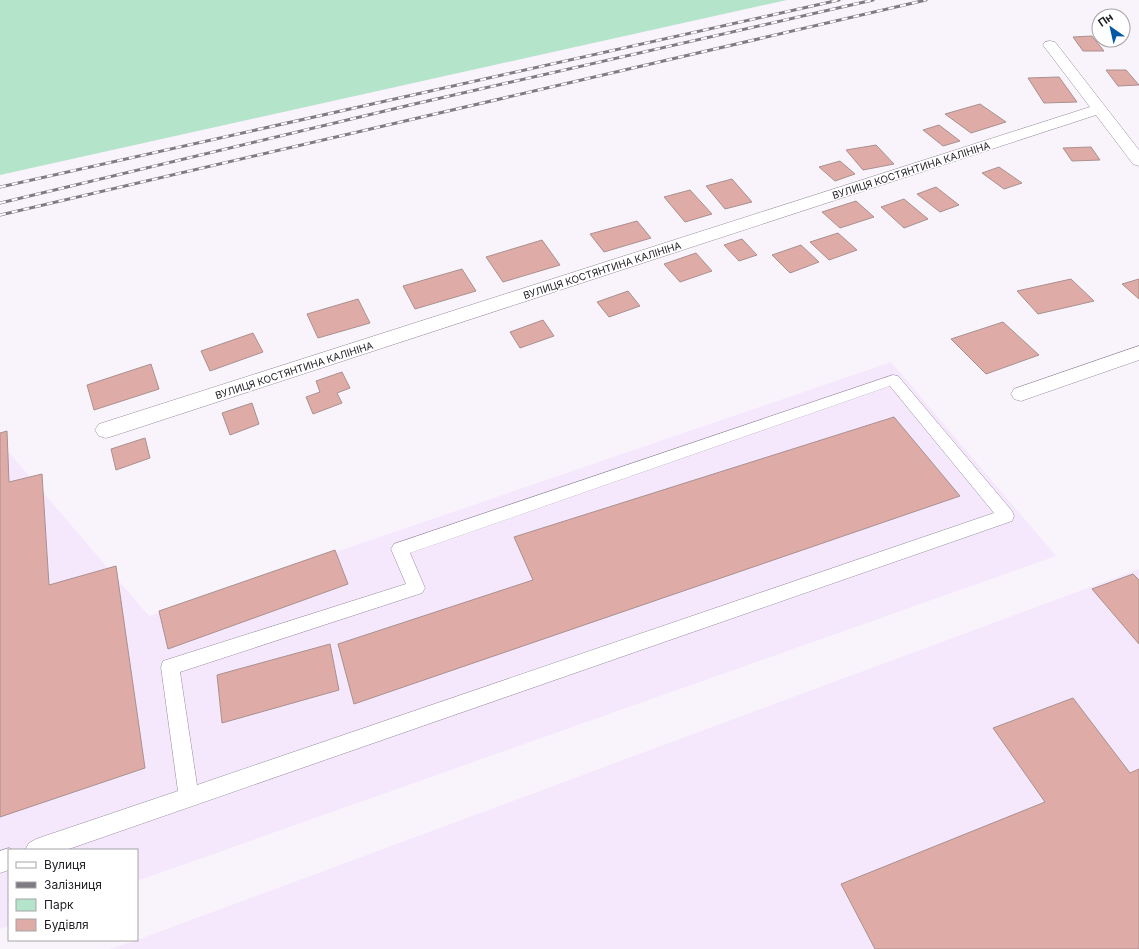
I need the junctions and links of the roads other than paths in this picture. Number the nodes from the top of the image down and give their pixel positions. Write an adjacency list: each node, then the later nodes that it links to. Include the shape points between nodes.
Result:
1 (1050, 45): 2 (street)
2 (1098, 109): 3 (street); 6 (street, ВУЛИЦЯ КОСТЯНТИНА КАЛІНІНА)
3 (1139, 161)
4 (1139, 353): 5 (street)
5 (1021, 394)
6 (106, 430)
7 (189, 798): 7 (lane, via 376,733 1006,516 893,380 400,549 416,588 170,667); 8 (lane)
8 (39, 849)

